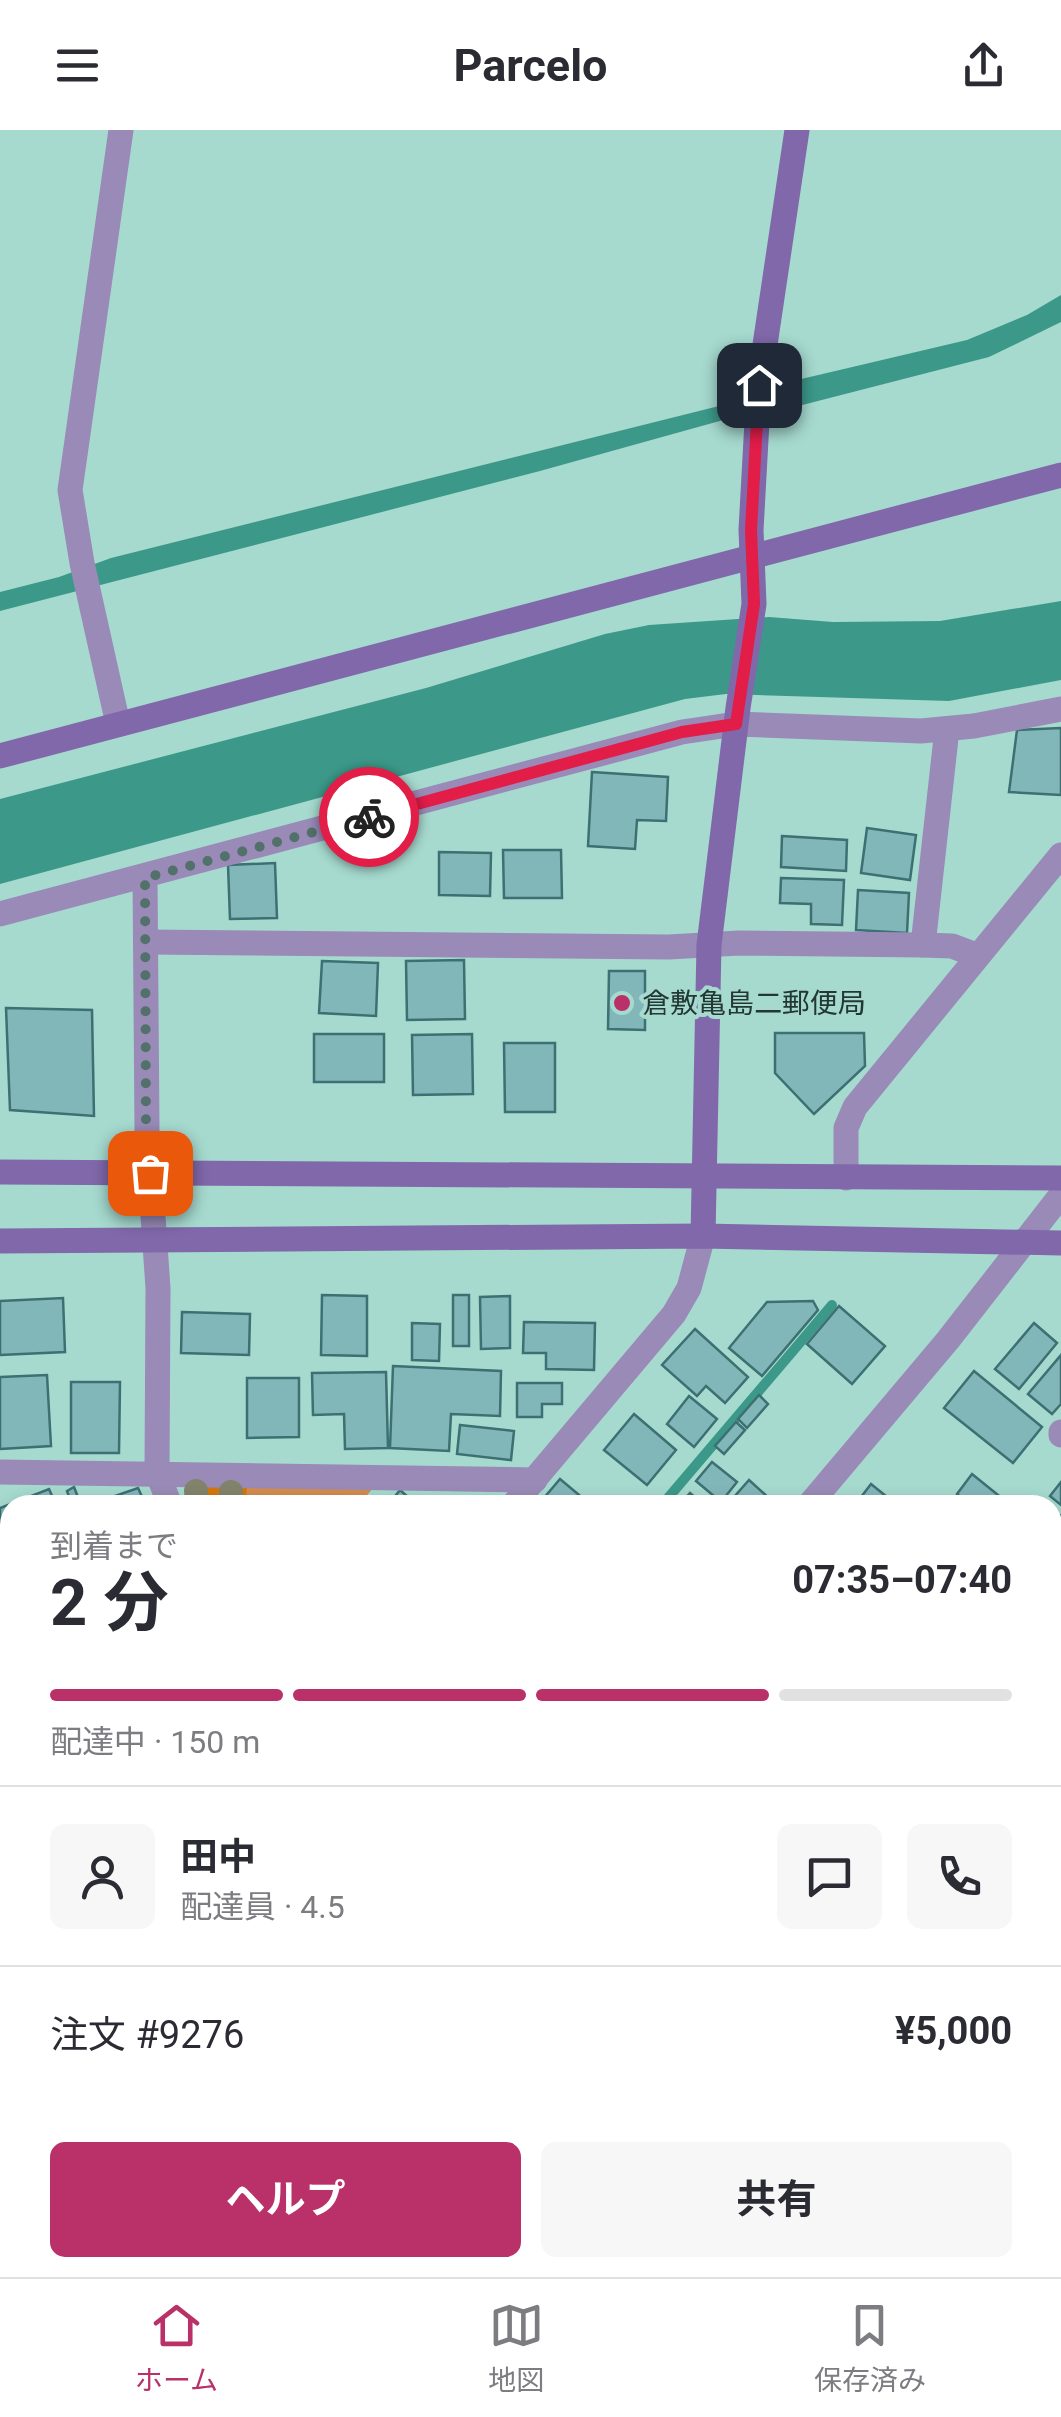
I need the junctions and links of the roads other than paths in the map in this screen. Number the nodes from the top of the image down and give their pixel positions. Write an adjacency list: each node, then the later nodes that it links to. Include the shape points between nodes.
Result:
1 (121, 130): 7 (street, via 70,490)
2 (796, 130): 4 (street, via 755,420)
3 (1061, 474): 4 (street)
4 (752, 559): 6 (street, via 754,604); 7 (street)
5 (1061, 709): 8 (street)
6 (737, 716): 8 (street); 11 (street); 15 (street)
7 (118, 724): 9 (street)
8 (946, 729): 14 (street)
9 (0, 756)
10 (1061, 855): 16 (street)
11 (145, 878): 12 (street); 13 (street)
12 (0, 914)
13 (146, 942): 15 (street); 18 (street)
14 (923, 944): 15 (street); 16 (street)
15 (709, 945): 19 (street)
16 (976, 956): 20 (street, via 855,1106 846,1128)
17 (0, 1172): 18 (street)
18 (150, 1173): 19 (street); 25 (street)
19 (704, 1177): 20 (street); 23 (street)
20 (846, 1178): 21 (street)
21 (1061, 1178)
22 (1061, 1195): 26 (street)
23 (703, 1236): 25 (street); 26 (street); 30 (street, via 674,1314)
24 (0, 1241): 25 (street)
25 (155, 1242): 29 (street)
26 (1022, 1243): 27 (street); 33 (street)
27 (1061, 1243)
28 (0, 1472): 29 (street)
29 (158, 1472): 30 (street); 31 (street)
30 (534, 1480): 32 (street)
31 (166, 1495)
32 (521, 1495)
33 (817, 1495)

